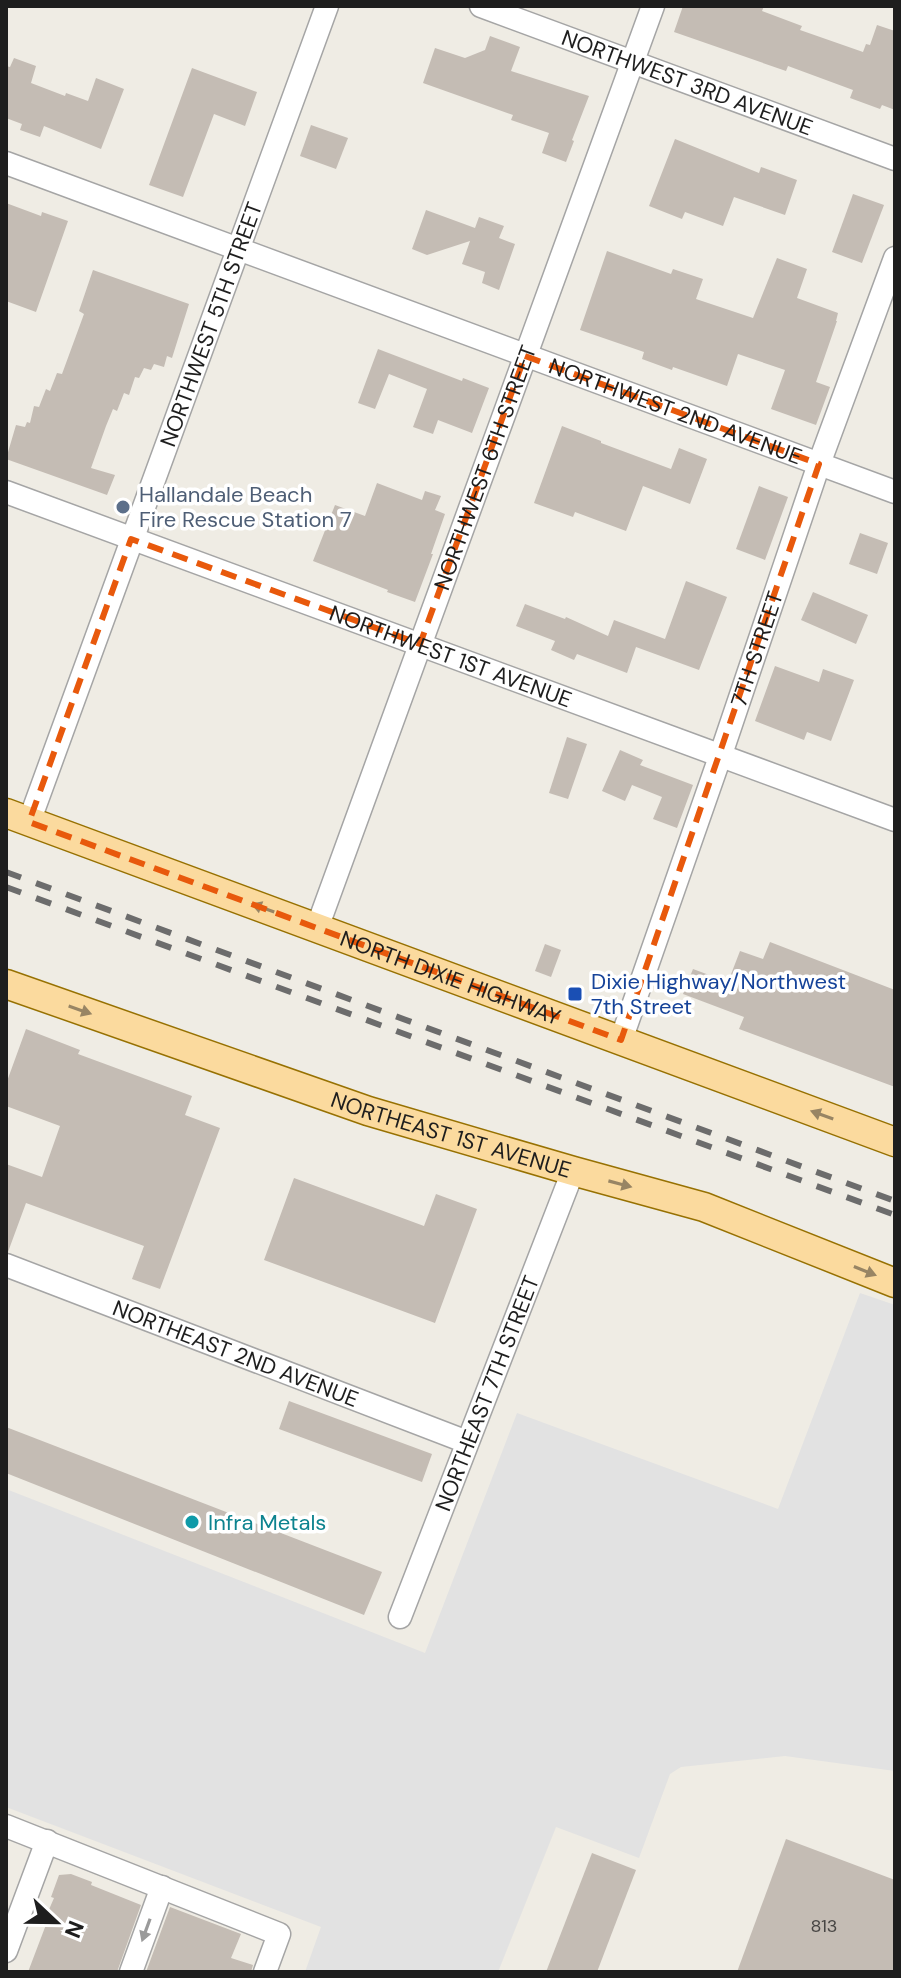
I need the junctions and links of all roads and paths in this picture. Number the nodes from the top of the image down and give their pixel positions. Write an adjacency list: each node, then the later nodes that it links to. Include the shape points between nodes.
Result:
1 (327, 6): 7 (street, NORTHWEST 5TH STREET)
2 (481, 6): 4 (street, NORTHWEST 3RD AVENUE)
3 (653, 6): 4 (street, NORTHWEST 6TH STREET)
4 (634, 62): 5 (street, NORTHWEST 3RD AVENUE); 9 (street, NORTHWEST 6TH STREET)
5 (895, 159)
6 (6, 163): 7 (street, NORTHWEST 2ND AVENUE)
7 (237, 248): 9 (street, NORTHWEST 2ND AVENUE); 13 (street, NORTHWEST 5TH STREET)
8 (895, 258): 10 (street, 7TH STREET)
9 (525, 356): 10 (street, NORTHWEST 2ND AVENUE); 14 (street, NORTHWEST 6TH STREET)
10 (819, 464): 12 (street, NORTHWEST 2ND AVENUE); 15 (street, 7TH STREET)
11 (6, 492): 13 (street, NORTHWEST 1ST AVENUE)
12 (895, 492)
13 (131, 539): 14 (street, NORTHWEST 1ST AVENUE); 16 (street, NORTHWEST 5TH STREET)
14 (420, 644): 15 (street, NORTHWEST 1ST AVENUE); 18 (street, NORTHWEST 6TH STREET)
15 (721, 754): 17 (street, NORTHWEST 1ST AVENUE); 20 (street, 7TH STREET)
16 (18, 817): 18 (main road, NORTH DIXIE HIGHWAY, one-way to 16)
17 (895, 820)
18 (317, 928): 20 (main road, NORTH DIXIE HIGHWAY)
19 (6, 984): 22 (main road, NORTHEAST 1ST AVENUE, one-way to 22, via 368,1111)
20 (621, 1040): 21 (main road, NORTH DIXIE HIGHWAY, one-way to 20)
21 (895, 1142)
22 (573, 1171): 24 (main road, NORTHEAST 1ST AVENUE, one-way to 24, via 704,1207); 25 (street, NORTHEAST 7TH STREET)
23 (6, 1265): 25 (street, NORTHEAST 2ND AVENUE)
24 (895, 1283)
25 (467, 1442): 26 (street, NORTHEAST 7TH STREET)
26 (400, 1617)
27 (6, 1826): 28 (street)
28 (47, 1841): 29 (street); 30 (street)
29 (162, 1887): 31 (street, one-way to 31); 32 (street, via 279,1934)
30 (6, 1951)
31 (131, 1972)
32 (265, 1972)

